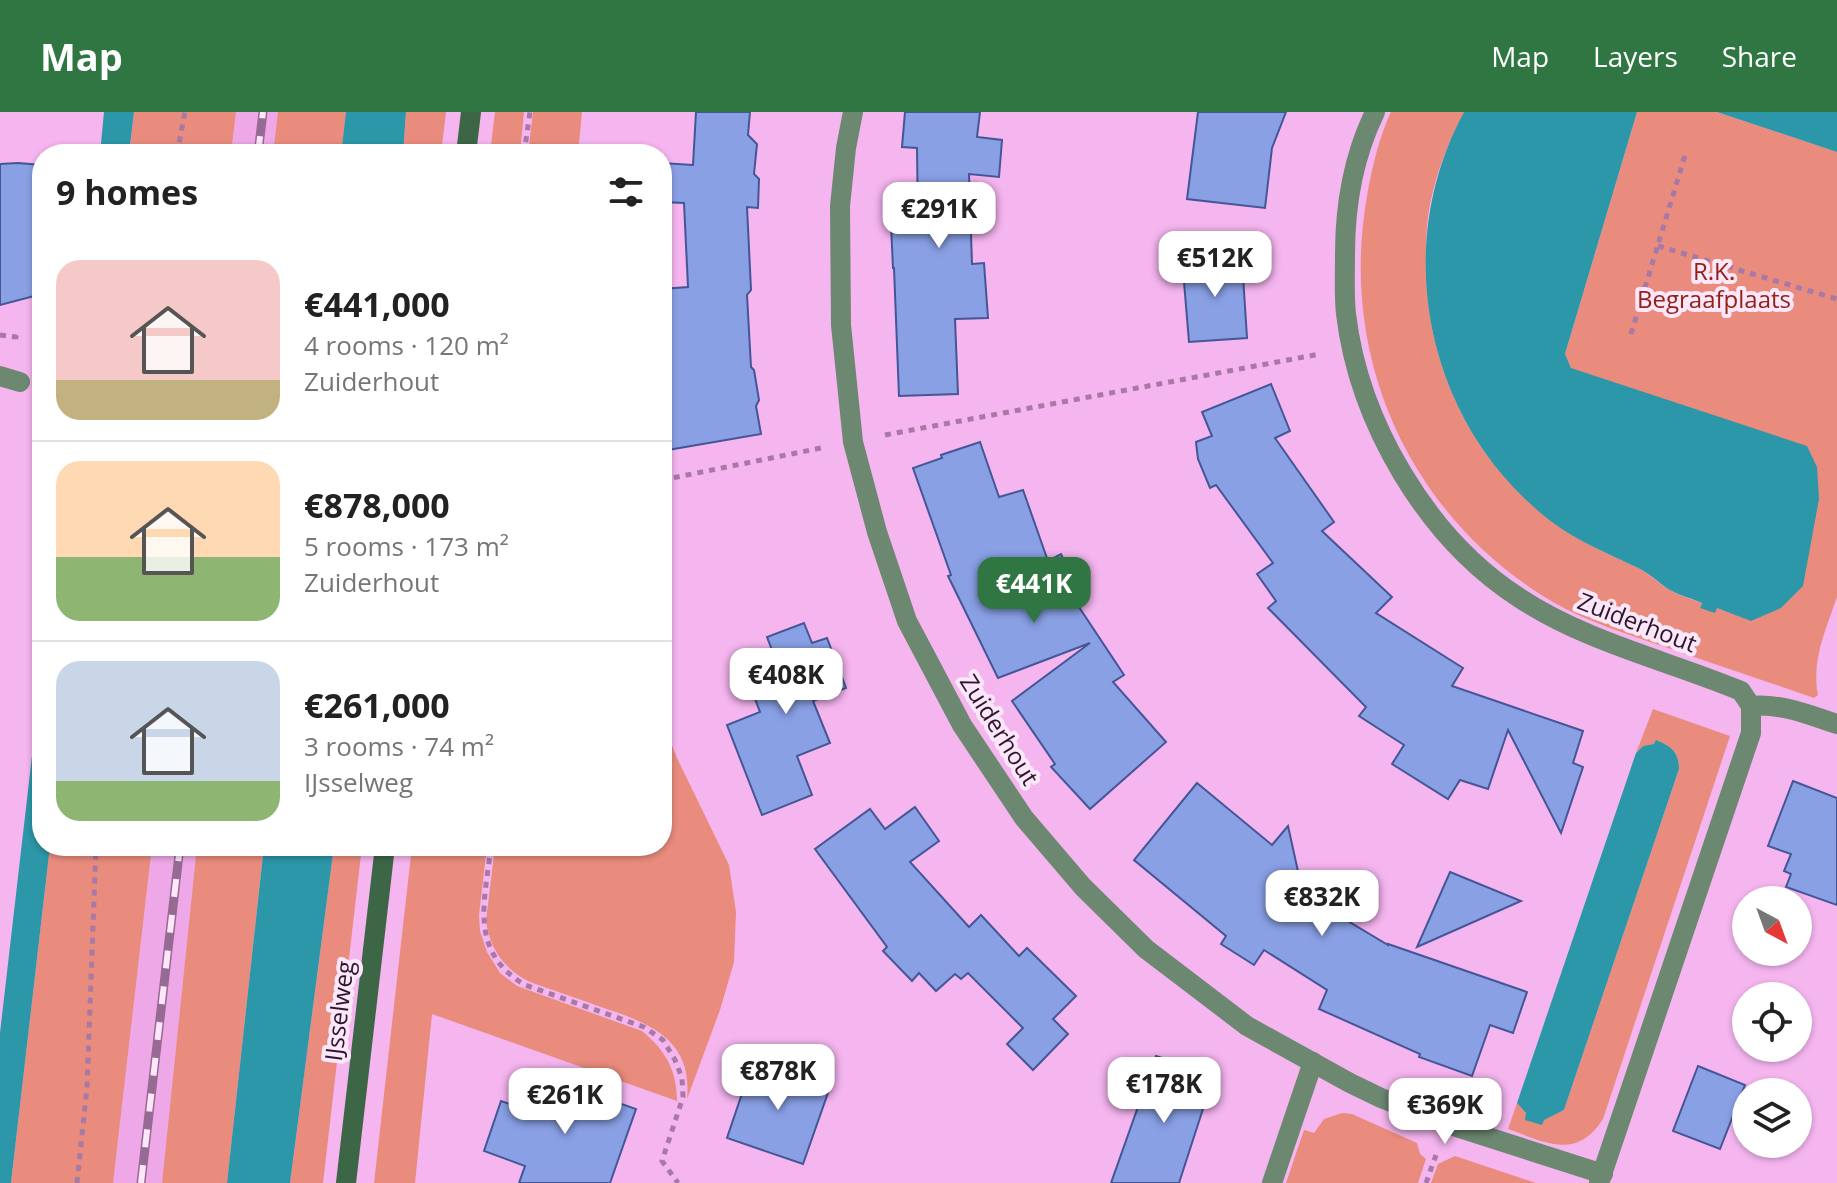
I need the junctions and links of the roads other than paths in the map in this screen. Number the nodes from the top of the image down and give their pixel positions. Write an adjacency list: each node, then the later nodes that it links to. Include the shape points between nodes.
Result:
1 (471, 112): 4 (street)
2 (853, 112): 8 (street, Zuiderhout, via 840,206 841,325 853,442 907,621 962,725 1024,818 1083,887 1146,949 1247,1026)
3 (1375, 112): 5 (street, Zuiderhout, via 1349,203 1346,313 1378,427 1407,482 1441,528 1515,596 1580,632 1741,691)
4 (467, 144)
5 (1751, 706): 6 (street, via 1767,704); 9 (street, Zuiderhout, via 1751,733)
6 (1837, 724)
7 (384, 856): 10 (street, IJsselweg)
8 (1313, 1062): 9 (street, Zuiderhout, via 1447,1124); 11 (street)
9 (1601, 1178)
10 (346, 1183)
11 (1272, 1183)

